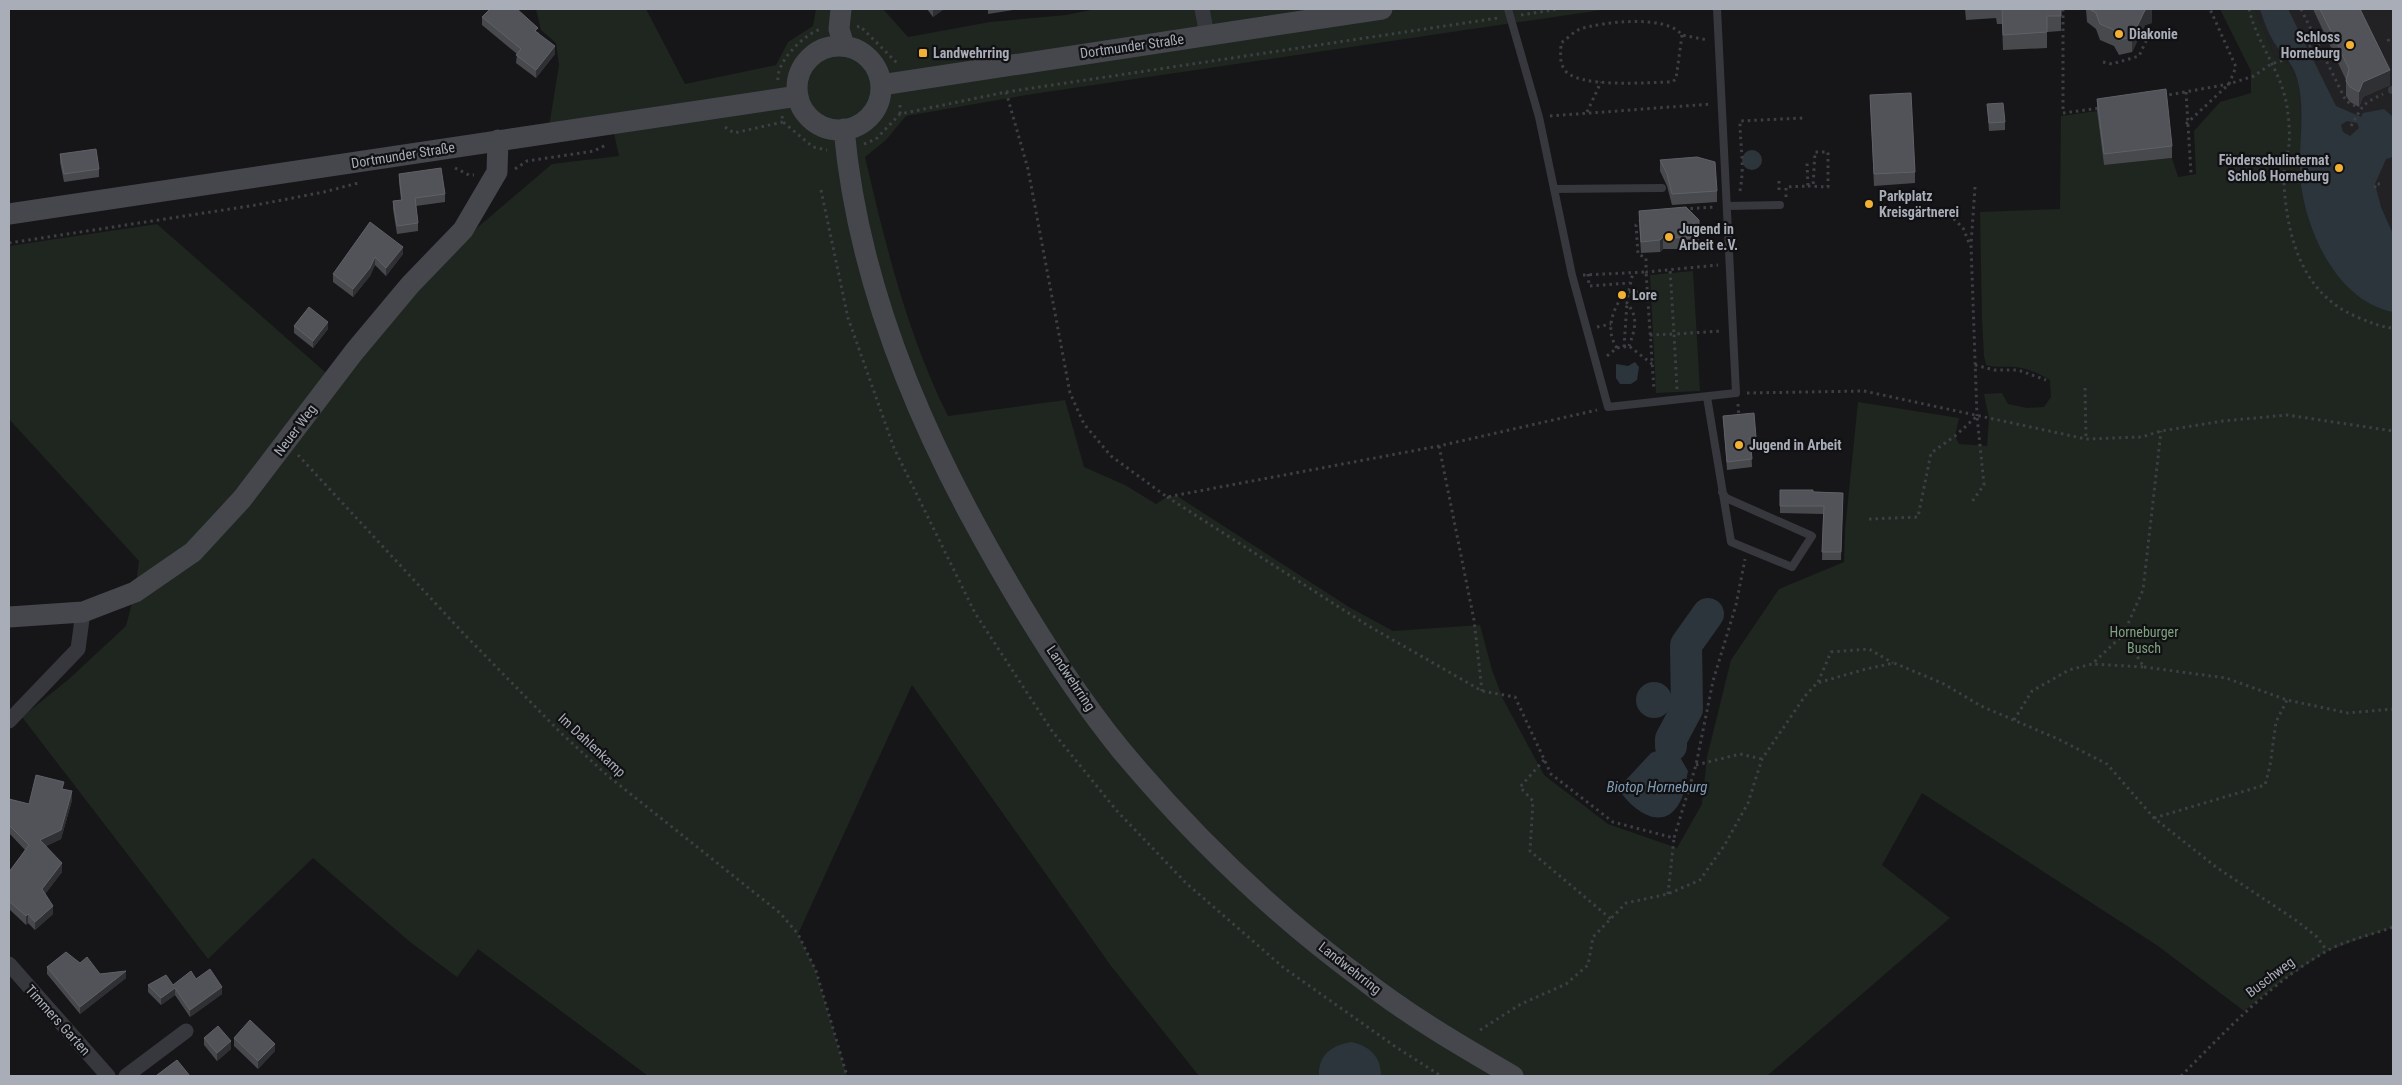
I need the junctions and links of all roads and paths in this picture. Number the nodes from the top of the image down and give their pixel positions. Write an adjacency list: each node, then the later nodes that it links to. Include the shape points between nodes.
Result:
1 (841, 9): 18 (main road, via 839,29)
2 (1202, 9): 12 (street)
3 (1382, 9): 12 (main road, Dortmunder Straße)
4 (1560, 9): 10 (path)
5 (1717, 9): 15 (lane)
6 (2063, 9): 30 (path, via 2063,113)
7 (2210, 9): 23 (path, via 2236,67)
8 (2249, 9): 20 (path)
9 (2300, 9): 16 (path)
10 (1509, 13): 26 (path); 34 (lane)
11 (2153, 26): 19 (path, via 2139,56 2112,64)
12 (1208, 35): 22 (main road, Dortmunder Straße)
13 (1682, 35): 15 (path); 21 (path, via 1676,79 1672,82); 21 (path, via 1657,23 1624,22 1578,30 1561,43 1560,58 1564,71 1576,80)
14 (2388, 38): 17 (path)
15 (1719, 42): 29 (lane)
16 (2316, 43): 20 (path); 31 (path, via 2346,101)
17 (2390, 45)
18 (844, 46): 22 (main road, via 858,50 870,59); 27 (main road, via 831,46 808,59 797,82)
19 (2103, 62)
20 (2271, 64): 23 (path, via 2254,76); 77 (path, via 2281,79 2287,108 2289,142 2284,181 2292,237 2304,270 2322,295 2348,314 2380,327)
21 (1601, 82): 32 (path)
22 (881, 84): 40 (main road, via 880,97 867,119)
23 (2229, 84): 25 (path); 38 (path)
24 (2393, 90): 31 (path)
25 (2186, 91): 28 (path); 38 (path)
26 (1006, 92): 33 (path); 102 (path, via 1028,169 1070,393 1084,424 1111,456)
27 (798, 96): 35 (main road, Dortmunder Straße); 40 (main road, via 806,113 820,125)
28 (2156, 97)
29 (1722, 104): 32 (path); 57 (lane)
30 (2108, 106)
31 (2359, 108): 39 (path)
32 (1587, 112): 34 (path)
33 (900, 114)
34 (1539, 117): 54 (lane)
35 (717, 118): 37 (path, via 734,133); 41 (main road, Dortmunder Straße, via 615,124)
36 (1802, 118): 55 (path, via 1740,121 1743,148)
37 (783, 122)
38 (2186, 124): 46 (path)
39 (2352, 124)
40 (844, 130): 135 (main road, Landwehrring, via 865,251 888,331 915,400 943,464 1002,573 1069,677 1120,748 1158,792 1269,903 1361,979)
41 (498, 140): 45 (main road, Neuer Weg); 60 (main road, Dortmunder Straße)
42 (609, 144): 45 (path, via 594,151 527,161 519,169)
43 (1807, 163): 49 (path)
44 (450, 168): 45 (path, via 458,168 469,175)
45 (497, 172): 99 (main road, Neuer Weg, via 463,230 410,285 354,352)
46 (2191, 173)
47 (359, 182): 65 (path, via 256,206)
48 (2383, 184): 53 (path, via 2375,184)
49 (1808, 186): 50 (path); 56 (path, via 1786,187)
50 (1813, 187): 50 (path, via 1815,152 1828,152 1828,186)
51 (1975, 187): 66 (path)
52 (1662, 188): 54 (lane)
53 (2375, 188)
54 (1554, 189): 72 (lane)
55 (1740, 193)
56 (1783, 204): 57 (lane)
57 (1727, 206): 64 (lane)
58 (1695, 208): 59 (path); 61 (path); 64 (path, via 1717,207)
59 (1679, 209)
60 (9, 214)
61 (1695, 214)
62 (1949, 214): 66 (path, via 1964,228)
63 (1646, 216): 70 (path, via 1636,225 1638,254 1646,258)
64 (1728, 223): 67 (lane)
65 (9, 243)
66 (1971, 245): 86 (path)
67 (1730, 264): 68 (path); 78 (lane)
68 (1670, 269): 70 (path); 79 (path)
69 (1633, 272): 70 (path); 71 (path); 73 (path)
70 (1646, 272): 74 (path)
71 (1588, 274): 72 (path); 73 (path, via 1589,286)
72 (1572, 275): 84 (lane)
73 (1630, 283): 75 (path)
74 (1647, 292): 75 (path); 80 (path)
75 (1628, 294): 76 (path); 83 (path, via 1621,298 1612,313 1611,332)
76 (1627, 303): 81 (path, via 1637,323); 82 (path)
77 (2393, 328)
78 (1733, 330): 79 (path); 89 (lane)
79 (1674, 334): 80 (path); 91 (path)
80 (1650, 335): 85 (path)
81 (1629, 346): 82 (path); 85 (path)
82 (1624, 347): 83 (path)
83 (1617, 348): 84 (path)
84 (1596, 363): 93 (lane)
85 (1652, 365): 92 (path)
86 (1975, 365): 87 (path, via 1994,370 2018,370); 94 (path)
87 (2046, 380)
88 (2085, 388): 98 (path)
89 (1736, 394): 90 (lane); 94 (path, via 1864,391); 95 (path)
90 (1707, 397): 91 (lane); 101 (lane)
91 (1677, 400): 92 (lane)
92 (1655, 402): 93 (lane)
93 (1608, 407): 100 (path)
94 (1977, 416): 98 (path); 103 (path, via 1984,485); 104 (path, via 1931,453 1918,517)
95 (1740, 422)
96 (2160, 431): 97 (path, via 2286,415); 98 (path, via 2142,437); 108 (path, via 2143,590)
97 (2393, 431)
98 (2086, 439)
99 (286, 442): 106 (main road, Neuer Weg, via 242,500 193,552 135,592); 133 (path, Im Dahlenkamp, via 463,633 561,733 608,776 786,920 798,934 816,970)
100 (1439, 446): 102 (path); 113 (path, via 1474,620)
101 (1722, 492): 105 (lane, via 1731,542); 105 (lane, via 1726,498 1812,536 1792,567)
102 (1167, 497): 113 (path, via 1367,625)
103 (1971, 502)
104 (1869, 519)
105 (1747, 549): 120 (path, via 1736,605 1713,681)
106 (83, 612): 107 (main road, Neuer Weg); 117 (street, via 78,649)
107 (9, 616)
108 (2123, 634): 110 (path); 111 (path)
109 (1894, 663): 112 (path); 112 (path, via 1869,649 1831,652); 116 (path)
110 (2092, 664): 111 (path); 116 (path, via 2069,670 2032,691)
111 (2144, 667): 114 (path, via 2226,678)
112 (1817, 683): 118 (path)
113 (1482, 691): 119 (path, via 1515,697)
114 (2287, 700): 115 (path, via 2348,713); 121 (path, via 2276,722 2265,785)
115 (2393, 709)
116 (2014, 720): 121 (path, via 2107,764)
117 (9, 721)
118 (1762, 759): 120 (path, via 1740,754); 123 (path, via 1748,803 1719,853 1700,880)
119 (1544, 760): 122 (path, via 1551,774 1613,822); 124 (path, via 1520,786 1533,801 1530,851)
120 (1696, 765): 122 (path)
121 (2154, 818): 126 (path, via 2216,867 2297,921 2317,937)
122 (1674, 838): 123 (path)
123 (1668, 894): 124 (path, via 1626,903)
124 (1611, 919): 128 (path, via 1593,938 1588,965 1566,984 1521,1004)
125 (2393, 927): 126 (path, Buschweg)
126 (2327, 951): 136 (path, Buschweg, via 2244,1011)
127 (9, 964): 131 (street, Timmers Garten)
128 (1480, 1030)
129 (186, 1031): 132 (street)
130 (1411, 1058): 134 (path)
131 (108, 1076)
132 (126, 1076)
133 (847, 1076)
134 (1441, 1076)
135 (1513, 1076)
136 (2181, 1076)

